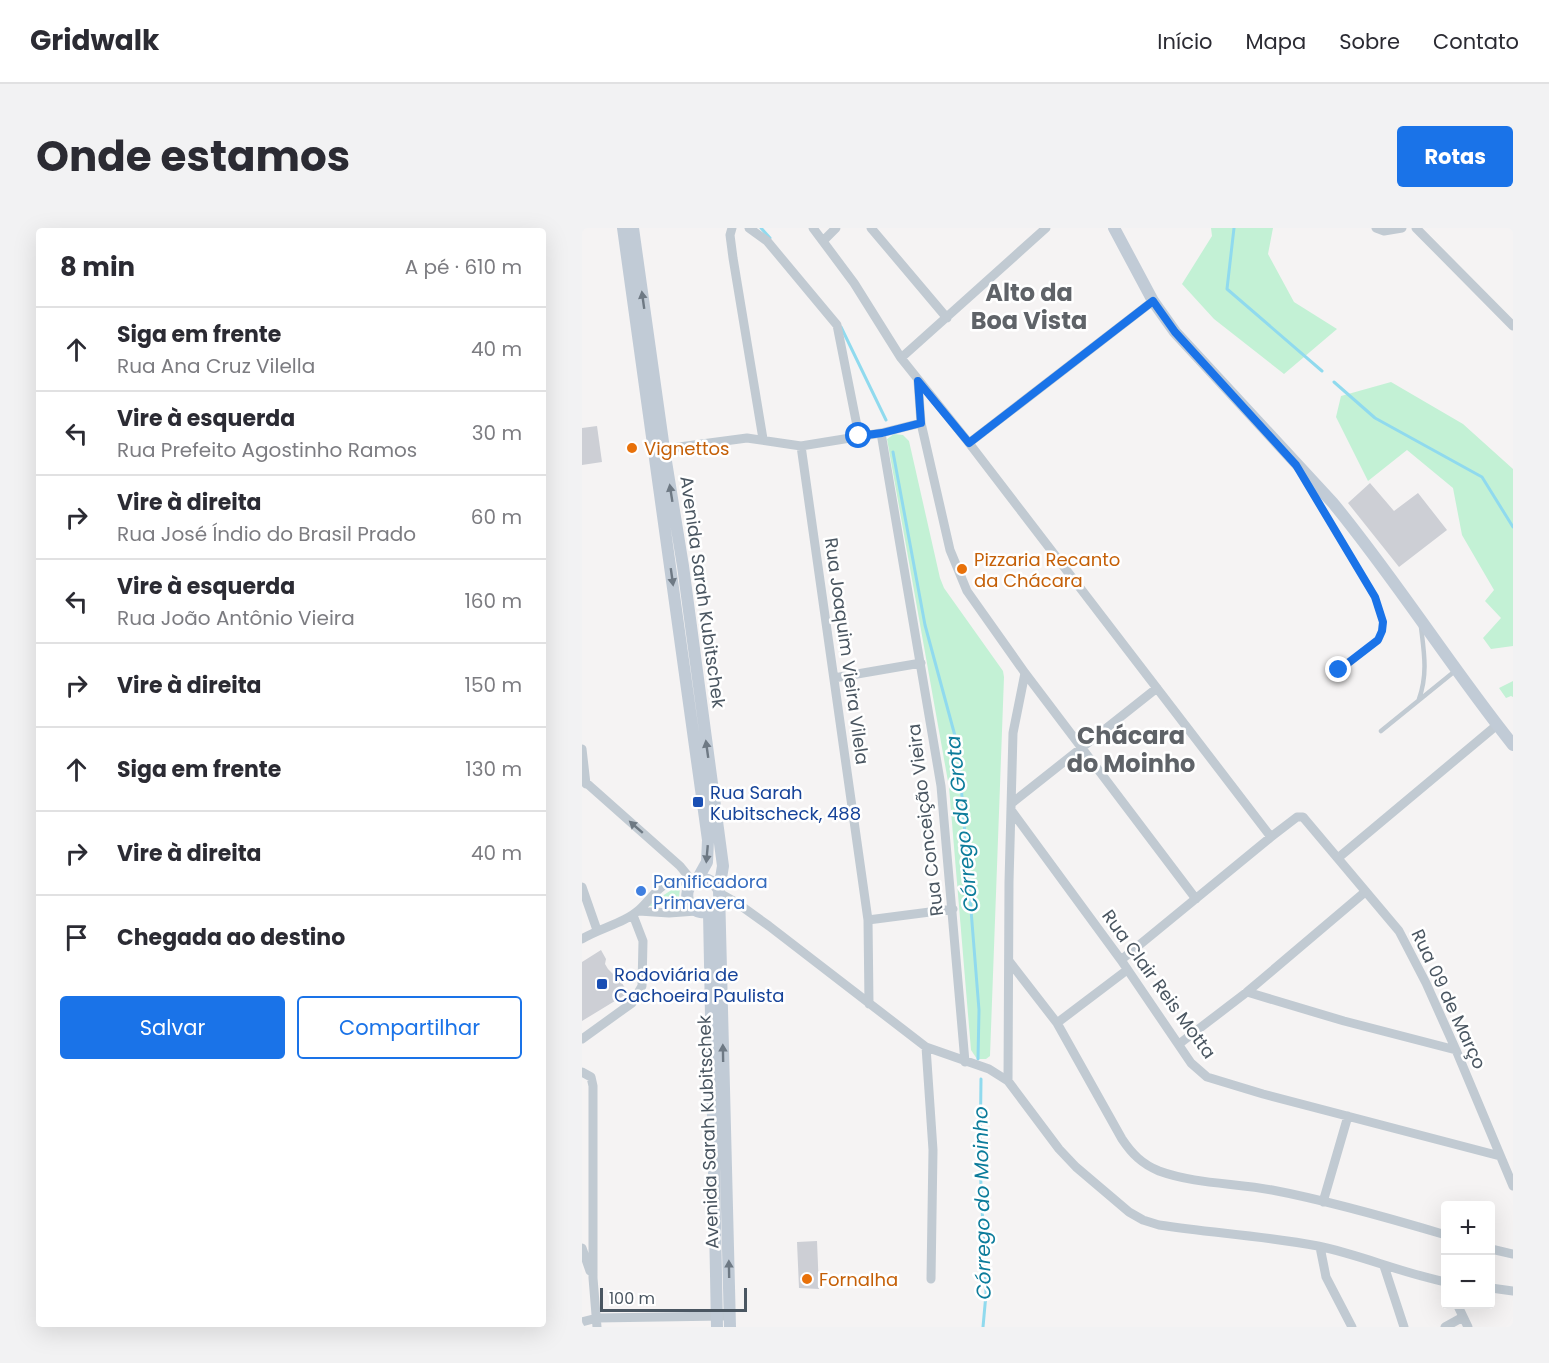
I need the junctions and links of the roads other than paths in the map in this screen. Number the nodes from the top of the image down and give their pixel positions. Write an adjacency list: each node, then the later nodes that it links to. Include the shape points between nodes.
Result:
1 (732, 228): 21 (street, via 733,258)
2 (749, 228): 20 (street, via 768,241 837,325)
3 (813, 228): 12 (street)
4 (836, 228): 12 (street)
5 (871, 228): 14 (street)
6 (1046, 228): 14 (street)
7 (1114, 228): 13 (main road)
8 (1377, 228): 9 (street)
9 (1402, 228)
10 (1416, 228): 15 (street)
11 (629, 231): 24 (main road, Avenida Sarah Kubitschek, one-way to 11); 43 (main road, Avenida Sarah Kubitschek, one-way to 43, via 708,840 707,862)
12 (824, 240): 16 (street)
13 (1153, 301): 22 (street); 25 (main road, via 1175,332)
14 (947, 318): 16 (street)
15 (1513, 326)
16 (901, 358): 17 (street)
17 (918, 381): 18 (street); 22 (street)
18 (921, 423): 19 (street); 30 (street, via 957,570 967,591)
19 (882, 433): 20 (street); 27 (street, Rua Conceição Vieira)
20 (859, 436): 23 (street)
21 (764, 439): 23 (street); 24 (street)
22 (969, 443): 32 (street)
23 (801, 446): 31 (street, Rua Joaquim Vieira Vilela)
24 (664, 449): 46 (main road, Avenida Sarah Kubitschek, one-way to 24, via 723,866)
25 (1296, 465): 26 (main road, via 1357,532); 28 (lane, via 1375,597 1383,622 1378,640)
26 (1421, 621): 29 (main road); 33 (lane, via 1426,668)
27 (921, 663): 31 (street); 48 (street, Rua Conceição Vieira, via 941,786)
28 (1339, 670)
29 (1455, 671): 33 (lane); 34 (main road)
30 (1025, 673): 37 (street); 40 (street, via 1013,733)
31 (834, 678): 52 (street, Rua Joaquim Vieira Vilela)
32 (1157, 688): 37 (street); 41 (street)
33 (1419, 700): 35 (lane)
34 (1497, 724): 36 (main road); 42 (street)
35 (1381, 731)
36 (1513, 745)
37 (1081, 747): 40 (street); 47 (street)
38 (582, 749): 39 (street)
39 (584, 783): 43 (street, one-way to 39, via 680,866)
40 (1012, 807): 55 (street, Rua Clair Reis Motta); 56 (street)
41 (1271, 837): 42 (street, Rua 09 de Março, via 1297,817 1303,817); 47 (street)
42 (1338, 858): 45 (street, Rua 09 de Março)
43 (693, 882): 46 (main road, via 710,880); 49 (main road, via 687,900); 51 (street, via 677,880 667,884)
44 (582, 887): 53 (street)
45 (1365, 892): 59 (street); 65 (street, Rua 09 de Março, via 1399,931)
46 (720, 895): 50 (main road, via 716,908); 58 (main road, Avenida Sarah Kubitschek); 60 (street, via 769,926)
47 (1196, 899): 55 (street)
48 (953, 909): 52 (street); 66 (street, Rua Conceição Vieira)
49 (696, 911): 50 (main road); 51 (street)
50 (709, 912): 58 (main road, Avenida Sarah Kubitschek)
51 (636, 913): 53 (street); 62 (street, via 643,941 642,986 638,996)
52 (868, 920): 60 (street, Rua Joaquim Vieira Vilela)
53 (597, 930): 54 (street)
54 (582, 939)
55 (1121, 960): 57 (street, Rua Clair Reis Motta)
56 (1010, 961): 61 (street); 68 (street)
57 (1127, 970): 61 (street); 63 (street, Rua Clair Reis Motta)
58 (716, 977): 71 (main road, Avenida Sarah Kubitschek)
59 (1247, 992): 63 (street); 65 (street)
60 (869, 1004): 64 (street)
61 (1057, 1023): 73 (street, via 1122,1139 1145,1164 1184,1178)
62 (582, 1039)
63 (1179, 1044): 69 (street, Rua Clair Reis Motta, via 1191,1063 1207,1077)
64 (927, 1047): 66 (street); 81 (street, via 933,1150)
65 (1456, 1050): 70 (street, Rua 09 de Março)
66 (965, 1062): 68 (street)
67 (582, 1072): 80 (street, via 593,1081 594,1098)
68 (1008, 1081): 75 (street, via 1076,1167 1143,1220)
69 (1348, 1116): 70 (street, Rua Clair Reis Motta); 73 (street)
70 (1500, 1156): 72 (street, Rua 09 de Março)
71 (720, 1169): 88 (main road, Avenida Sarah Kubitschek); 89 (main road, Avenida Sarah Kubitschek, one-way to 71, via 729,1233)
72 (1513, 1186)
73 (1323, 1202): 74 (street)
74 (1441, 1234)
75 (1320, 1247): 79 (street); 91 (street, via 1326,1277)
76 (582, 1248): 80 (street)
77 (1495, 1250): 78 (street)
78 (1513, 1254)
79 (1384, 1266): 82 (street); 92 (street)
80 (592, 1278): 90 (street)
81 (931, 1279)
82 (1441, 1281)
83 (1495, 1289): 84 (street)
84 (1513, 1291)
85 (1459, 1309): 86 (street)
86 (1463, 1317): 93 (street); 94 (street)
87 (582, 1322): 90 (street)
88 (716, 1322): 89 (street); 90 (street)
89 (730, 1322)
90 (597, 1323)
91 (1352, 1327)
92 (1404, 1327)
93 (1445, 1327)
94 (1468, 1327)

